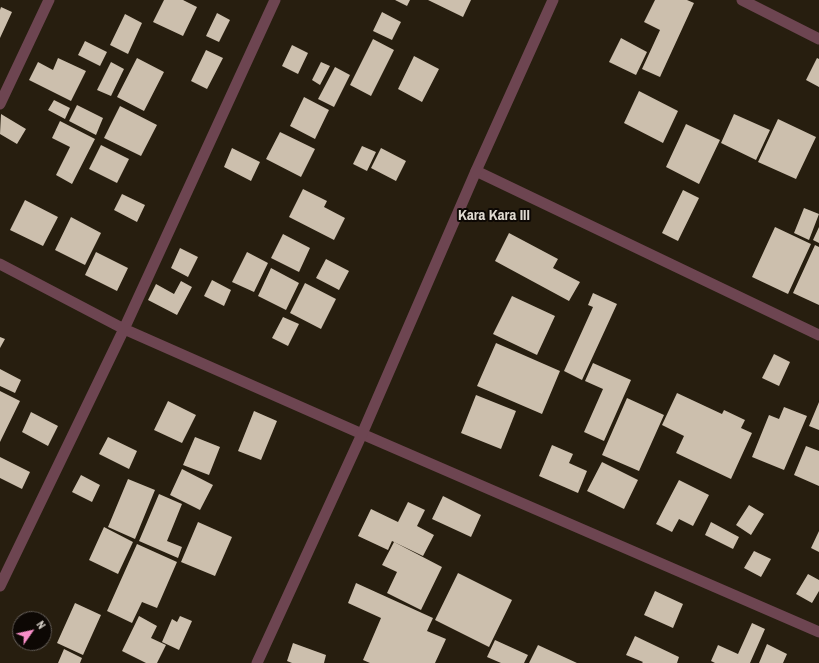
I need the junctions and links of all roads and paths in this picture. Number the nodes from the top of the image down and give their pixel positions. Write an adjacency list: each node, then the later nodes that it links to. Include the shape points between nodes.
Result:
1 (49, 0): 6 (street)
2 (275, 0): 9 (street)
3 (553, 0): 7 (street)
4 (742, 0): 5 (street)
5 (819, 39)
6 (0, 104)
7 (476, 171): 10 (street); 11 (street)
8 (0, 264): 9 (street)
9 (124, 329): 11 (street); 12 (street)
10 (819, 335)
11 (362, 434): 13 (street); 14 (street)
12 (0, 586)
13 (819, 632)
14 (257, 663)

